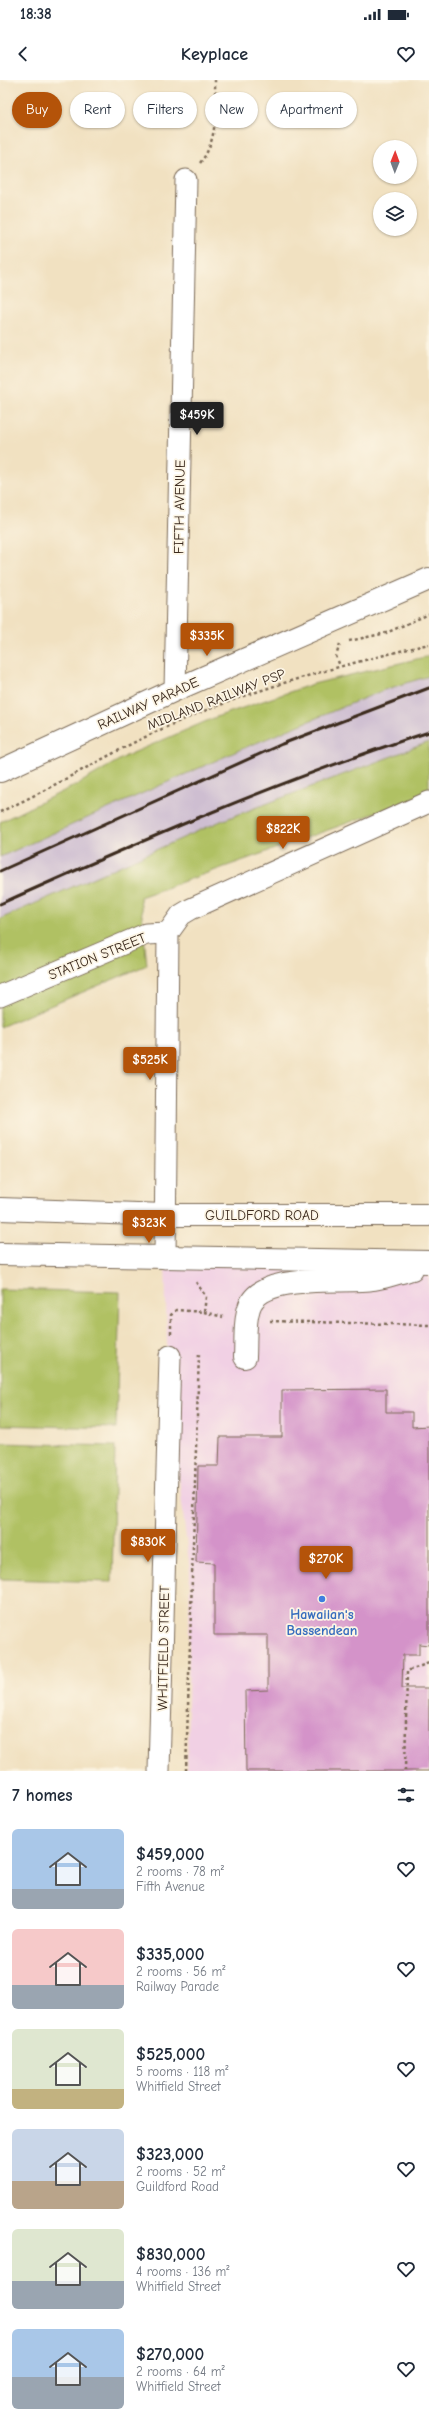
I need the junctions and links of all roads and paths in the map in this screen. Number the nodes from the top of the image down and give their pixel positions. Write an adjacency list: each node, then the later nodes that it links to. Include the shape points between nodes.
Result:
1 (215, 80): 2 (path, via 216,126 209,151)
2 (186, 180): 7 (street, FIFTH AVENUE)
3 (429, 579): 7 (main road, RAILWAY PARADE)
4 (429, 614): 6 (path, via 386,633 340,645 336,656)
5 (429, 644): 6 (path, MIDLAND RAILWAY PSP)
6 (340, 666): 10 (path, MIDLAND RAILWAY PSP, via 271,687 172,724)
7 (175, 690): 8 (main road, RAILWAY PARADE)
8 (0, 771)
9 (429, 802): 11 (street, via 191,909 181,915)
10 (0, 812)
11 (168, 933): 12 (street, STATION STREET, via 146,934); 14 (street)
12 (0, 996)
13 (0, 1209): 14 (main road, GUILDFORD ROAD)
14 (166, 1215): 15 (main road, GUILDFORD ROAD); 17 (street)
15 (429, 1215)
16 (0, 1254): 17 (main road)
17 (165, 1258): 18 (main road)
18 (429, 1262)
19 (429, 1265): 20 (main road, via 373,1279 270,1286 257,1296 249,1307)
20 (248, 1321): 21 (path); 23 (path, via 204,1312 176,1310 171,1315); 24 (main road)
21 (429, 1325)
22 (199, 1352): 27 (path)
23 (170, 1356): 26 (street, WHITFIELD STREET)
24 (245, 1357)
25 (429, 1663): 28 (path, via 407,1670)
26 (159, 1771)
27 (186, 1771)
28 (405, 1771)

